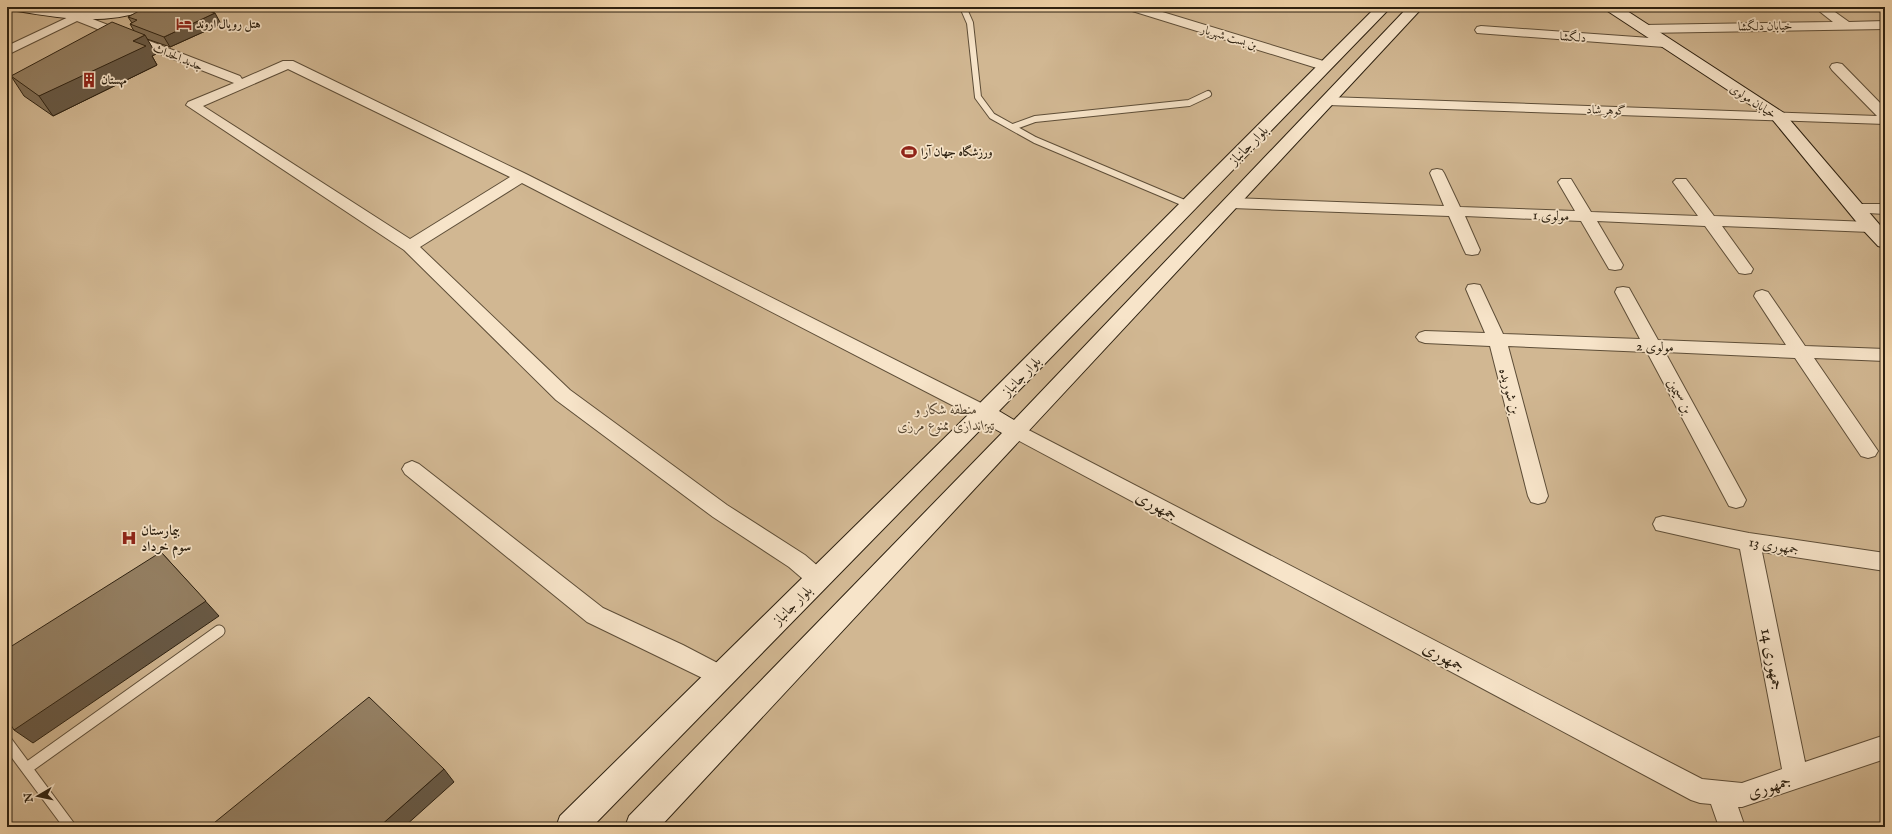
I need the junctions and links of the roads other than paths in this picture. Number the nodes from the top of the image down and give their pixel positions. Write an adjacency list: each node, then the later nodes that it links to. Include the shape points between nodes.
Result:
1 (17, 7): 9 (main road)
2 (144, 7): 9 (main road, via 115,15)
3 (963, 7): 24 (lane, via 970,23 978,97 992,116)
4 (1133, 7): 16 (street, بن بست شهریار)
5 (1384, 7): 16 (main road, بلوار جانباز)
6 (1416, 7): 20 (main road, بلوار جانباز)
7 (1611, 7): 12 (main road, خیابان مولوی)
8 (1820, 7): 10 (street)
9 (77, 17): 15 (street); 18 (street, جدبد الحداث)
10 (1844, 24): 11 (street, خیابان دلگشا); 12 (street, خیابان دلگشا)
11 (1885, 25)
12 (1644, 29): 14 (main road, خیابان مولوی)
13 (1481, 30): 14 (street, دلگشا)
14 (1664, 43): 21 (main road, خیابان مولوی)
15 (7, 51)
16 (1325, 66): 30 (main road, بلوار جانباز)
17 (1837, 67): 22 (street)
18 (235, 79)
19 (1208, 94): 24 (lane, via 1189,103 1035,119)
20 (1328, 101): 21 (street, گوهر شاد); 29 (main road, بلوار جانباز)
21 (1778, 116): 23 (street, گوهر شاد); 31 (main road, خیابان مولوی)
22 (1885, 116)
23 (1885, 120)
24 (1013, 127): 30 (lane, via 1035,140)
25 (1437, 174): 33 (street)
26 (521, 177): 38 (street); 38 (street, via 288,64 193,105); 50 (street)
27 (1566, 182): 34 (street)
28 (1681, 182): 35 (street)
29 (1232, 203): 33 (street, مولوی 1); 51 (main road, بلوار جانباز)
30 (1189, 205): 50 (main road, بلوار جانباز)
31 (1855, 208): 32 (street); 36 (main road, خیابان مولوی)
32 (1885, 209)
33 (1454, 212): 34 (street, مولوی 1); 39 (street)
34 (1588, 217): 35 (street, مولوی 1); 40 (street)
35 (1709, 221): 36 (street, مولوی 1); 41 (street)
36 (1870, 227): 37 (main road, خیابان مولوی)
37 (1885, 242)
38 (410, 246): 59 (street, via 563,395 720,511 797,561)
39 (1472, 250)
40 (1615, 265)
41 (1745, 268)
42 (1474, 289): 46 (street, بن شوریده)
43 (1624, 292): 47 (street, بن سیمین)
44 (1762, 296): 48 (street)
45 (1425, 337): 46 (street, مولوی 2)
46 (1497, 340): 47 (street, مولوی 2); 54 (street, بن شوریده)
47 (1652, 346): 48 (street, مولوی 2); 55 (street, بن سیمین)
48 (1800, 352): 49 (street, مولوی 2); 52 (street)
49 (1885, 355)
50 (984, 413): 51 (main road); 59 (main road, بلوار جانباز)
51 (1017, 432): 66 (street, جمهوری, via 1700,791); 69 (main road, بلوار جانباز)
52 (1868, 451)
53 (412, 469): 61 (street, via 595,615)
54 (1538, 496)
55 (1736, 500)
56 (1663, 524): 57 (street, جمهوری 13)
57 (1749, 542): 58 (street, جمهوری 13); 65 (street, جمهوری 14)
58 (1885, 562)
59 (818, 579): 61 (main road, بلوار جانباز)
60 (219, 631): 64 (lane)
61 (721, 676): 68 (main road, بلوار جانباز)
62 (7, 742): 64 (lane)
63 (1883, 752): 65 (street, جمهوری)
64 (27, 768): 67 (lane)
65 (1796, 777): 66 (street, جمهوری, via 1742,795)
66 (1720, 793): 70 (street)
67 (70, 827)
68 (571, 827)
69 (640, 827)
70 (1732, 827)

